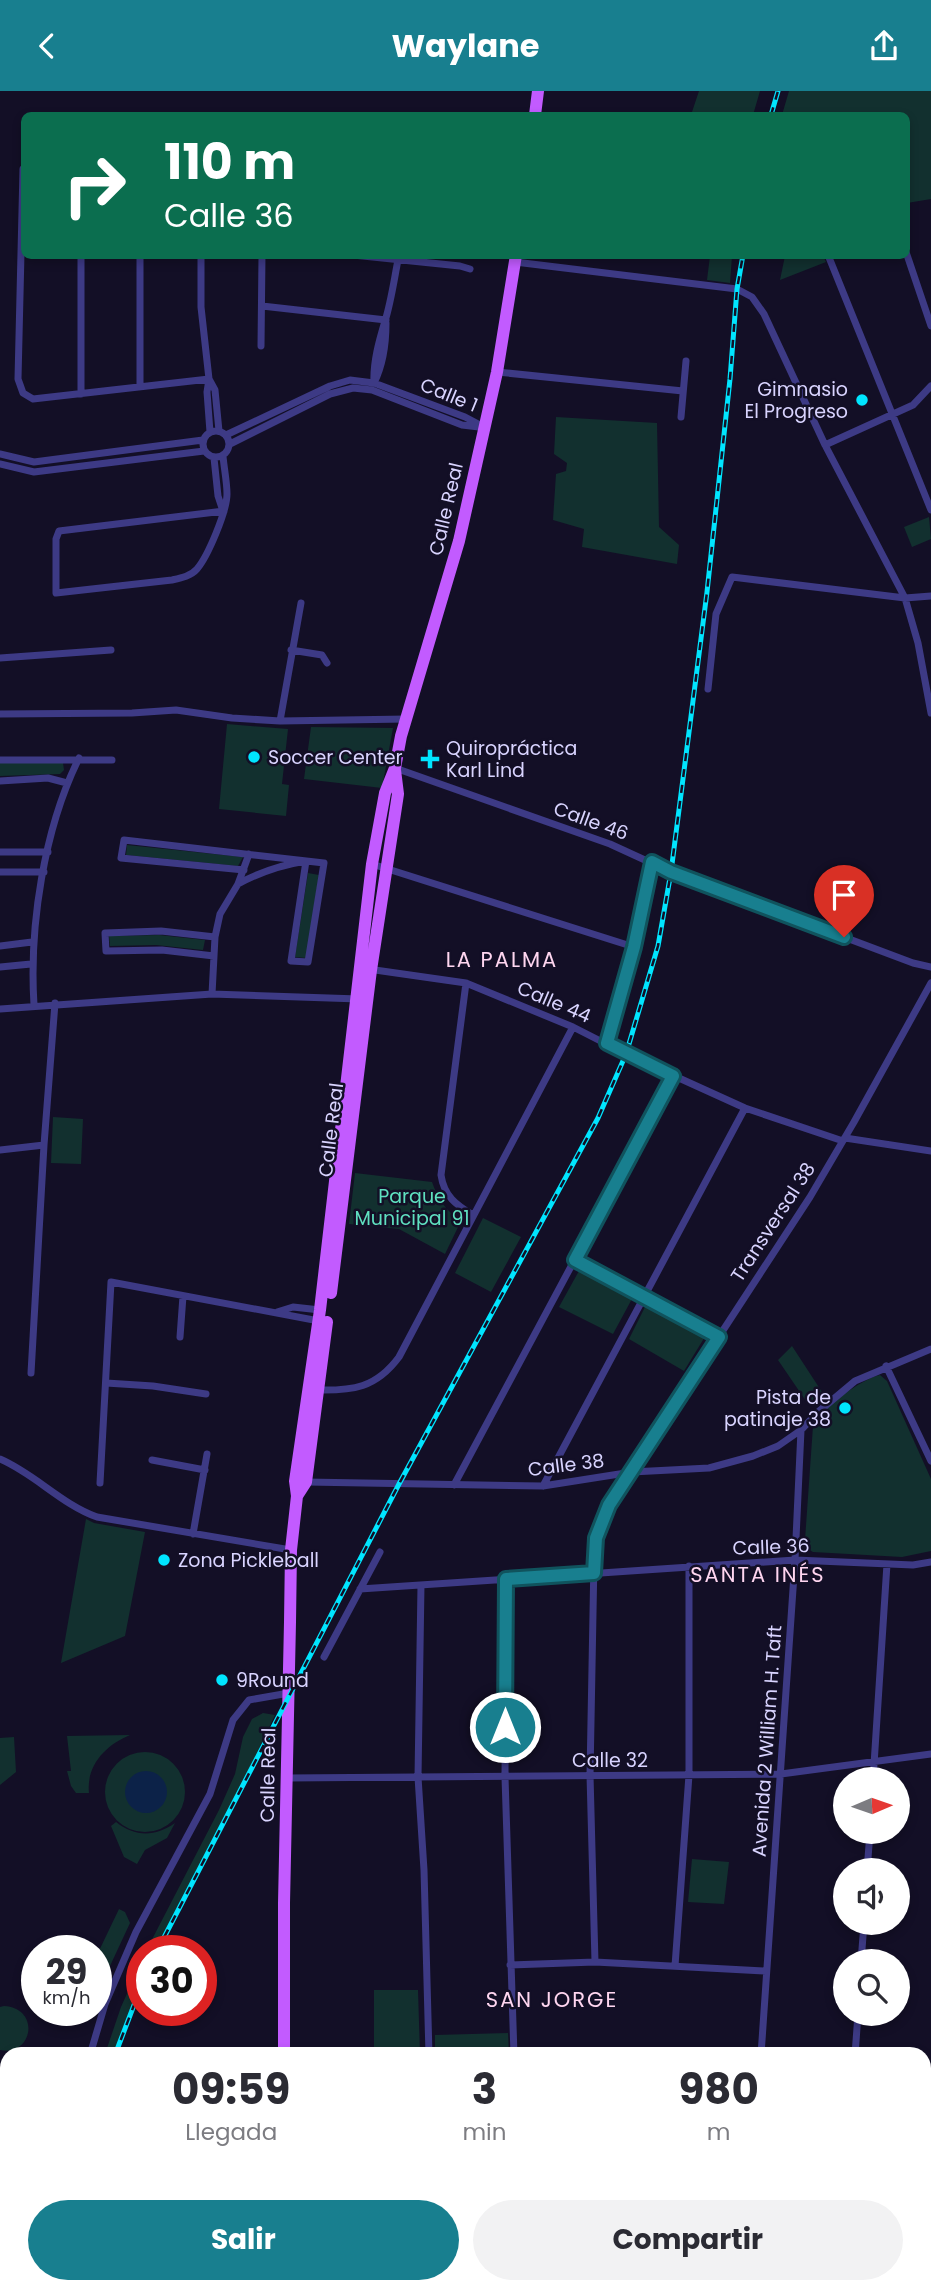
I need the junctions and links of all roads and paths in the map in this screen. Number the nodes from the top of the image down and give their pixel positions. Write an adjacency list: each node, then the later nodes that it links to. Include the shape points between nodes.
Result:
1 (538, 91): 2 (main road)
2 (535, 112)
3 (22, 259): 25 (street, via 19,379 23,393 33,399)
4 (81, 259): 25 (street)
5 (139, 259): 21 (street)
6 (201, 259): 20 (street)
7 (262, 259): 14 (street)
8 (389, 259): 12 (street)
9 (515, 259): 19 (main road, Calle Real); 33 (street, via 737,289 752,297)
10 (830, 259): 27 (street)
11 (908, 259): 16 (street)
12 (398, 260): 13 (street); 15 (street)
13 (470, 269)
14 (262, 306): 15 (street); 17 (street)
15 (386, 320): 22 (street)
16 (931, 326)
17 (261, 347)
18 (685, 361): 24 (street)
19 (496, 372): 24 (street); 29 (main road, Calle Real)
20 (209, 379): 21 (street); 30 (street, via 207,392)
21 (140, 386): 25 (street)
22 (373, 386): 26 (street, Calle 1, via 350,380 330,386); 29 (street, Calle 1, via 462,425)
23 (931, 386): 27 (street, via 913,405)
24 (683, 391): 28 (street)
25 (81, 394)
26 (303, 404): 30 (street, Calle 1); 32 (street, Calle 1)
27 (892, 414): 33 (street); 41 (street)
28 (681, 417)
29 (484, 427): 53 (main road, Calle Real, via 459,541)
30 (218, 433): 31 (street); 32 (street)
31 (203, 440): 34 (street); 35 (street)
32 (230, 444): 37 (street)
33 (825, 445): 44 (street)
34 (204, 451): 38 (street); 39 (street)
35 (112, 453): 36 (street, via 34,462); 39 (street)
36 (2, 455): 40 (street)
37 (223, 456): 38 (street); 42 (street)
38 (214, 458): 42 (street)
39 (113, 462): 40 (street, via 34,473)
40 (0, 465)
41 (931, 510)
42 (224, 511): 42 (street, via 59,531 56,593 187,576 204,559)
43 (931, 596): 44 (street)
44 (905, 598): 50 (street, via 732,577 716,614); 51 (street)
45 (301, 603): 47 (street)
46 (111, 650): 48 (street)
47 (291, 650): 49 (street, via 322,655); 54 (street)
48 (0, 657)
49 (327, 663)
50 (708, 689)
51 (931, 713)
52 (0, 714): 54 (street, via 176,710)
53 (406, 719): 54 (street); 58 (main road, Calle Real)
54 (280, 721)
55 (79, 758): 56 (street); 57 (street); 60 (street)
56 (0, 760)
57 (112, 760)
58 (395, 768): 65 (street, Calle 46); 66 (main road, Calle Real, via 398,794)
59 (0, 781): 60 (street, via 48,778)
60 (67, 783): 62 (street)
61 (0, 852): 62 (street)
62 (48, 852): 69 (street)
63 (248, 855): 64 (street); 67 (street); 67 (street, via 124,841 121,858)
64 (306, 861): 64 (street, via 291,961 308,962 324,863); 70 (street, via 272,868)
65 (652, 862): 74 (street); 78 (street, Calle 46)
66 (379, 866): 74 (street); 79 (main road, Calle Real)
67 (244, 870): 70 (street)
68 (0, 872): 69 (street)
69 (44, 872): 72 (street)
70 (238, 884): 71 (street, via 220,914)
71 (215, 937): 75 (street); 75 (street, via 161,931 105,933 106,951 162,950)
72 (32, 942): 73 (street); 76 (street)
73 (0, 946)
74 (634, 947): 88 (street)
75 (214, 956): 82 (street)
76 (31, 964): 77 (street); 85 (street)
77 (0, 967)
78 (931, 967)
79 (366, 969): 80 (street, Calle 44); 83 (main road, Calle Real)
80 (466, 983): 87 (street, Calle 44); 95 (street, via 440,1175 449,1198)
81 (931, 983): 91 (street, Transversal 38)
82 (212, 994): 83 (street); 84 (street)
83 (362, 999): 99 (main road, Calle Real); 106 (main road, Calle Real)
84 (55, 1003): 85 (street); 92 (street)
85 (34, 1005): 86 (street)
86 (0, 1009)
87 (573, 1027): 88 (street, Calle 44); 95 (street)
88 (607, 1043): 89 (street, Calle 44)
89 (673, 1076): 90 (street, Calle 44); 96 (street)
90 (745, 1108): 91 (street, Calle 44); 98 (street)
91 (844, 1140): 94 (street, Calle 44); 100 (street, Transversal 38)
92 (44, 1145): 93 (street); 104 (street)
93 (0, 1150)
94 (931, 1151)
95 (473, 1215): 106 (street, via 391,1367 367,1385)
96 (575, 1260): 98 (street); 117 (street)
97 (183, 1296): 99 (street, via 273,1313 293,1307); 101 (street); 105 (street, via 111,1282)
98 (645, 1298): 100 (street); 118 (street)
99 (320, 1316): 106 (main road, Calle Real)
100 (719, 1337): 114 (street, Transversal 38)
101 (180, 1338)
102 (931, 1349): 103 (street, Calle 38)
103 (886, 1366): 108 (street, Calle 38, via 840,1392); 112 (street)
104 (31, 1373)
105 (106, 1383): 107 (street); 116 (street)
106 (312, 1390): 115 (main road, Calle Real)
107 (206, 1394)
108 (801, 1430): 114 (street, Calle 38, via 778,1446 709,1468); 122 (street, Avenida 2 William H. Taft)
109 (207, 1454): 113 (street)
110 (0, 1459): 119 (street, via 85,1513)
111 (152, 1460): 113 (street)
112 (931, 1461)
113 (205, 1470): 119 (street)
114 (632, 1472): 118 (street, Calle 38); 126 (street, Transversal 38, via 603,1517 596,1538)
115 (301, 1482): 117 (street, Calle 38); 120 (main road, Calle Real)
116 (100, 1483)
117 (454, 1485): 118 (street, Calle 38)
118 (543, 1486)
119 (193, 1534): 120 (street)
120 (291, 1551): 131 (main road, Calle Real)
121 (380, 1552): 129 (street)
122 (795, 1560): 124 (street, Calle 36); 125 (street, Calle 36); 135 (street, Avenida 2 William H. Taft)
123 (931, 1562): 124 (street, Calle 36)
124 (887, 1564): 133 (street)
125 (689, 1566): 126 (street, Calle 36); 137 (street)
126 (594, 1573): 127 (street, Calle 36); 136 (street, Transversal 38)
127 (506, 1579): 128 (street, Calle 36); 139 (street)
128 (421, 1585): 129 (street, Calle 36); 138 (street)
129 (360, 1589): 130 (street)
130 (324, 1657)
131 (289, 1693): 140 (main road, Calle Real); 146 (street, via 249,1700 233,1720 215,1784 136,1932)
132 (931, 1754): 133 (street, Calle 32)
133 (874, 1763): 134 (street); 135 (street, Calle 32)
134 (874, 1767)
135 (781, 1774): 137 (street, Calle 32); 144 (street, Avenida 2 William H. Taft)
136 (590, 1775): 137 (street, Calle 32); 139 (street, Calle 32); 141 (street, Transversal 38)
137 (689, 1775): 143 (street)
138 (418, 1777): 139 (street, Calle 32); 140 (street, Calle 32); 148 (street)
139 (505, 1777): 142 (street)
140 (288, 1778): 147 (main road, Calle Real)
141 (594, 1962): 142 (street); 143 (street)
142 (510, 1965): 149 (street)
143 (675, 1966): 144 (street)
144 (766, 1971): 150 (street, Avenida 2 William H. Taft)
145 (857, 2026): 151 (street)
146 (92, 2047)
147 (285, 2047)
148 (429, 2047)
149 (514, 2047)
150 (761, 2047)
151 (856, 2047)

